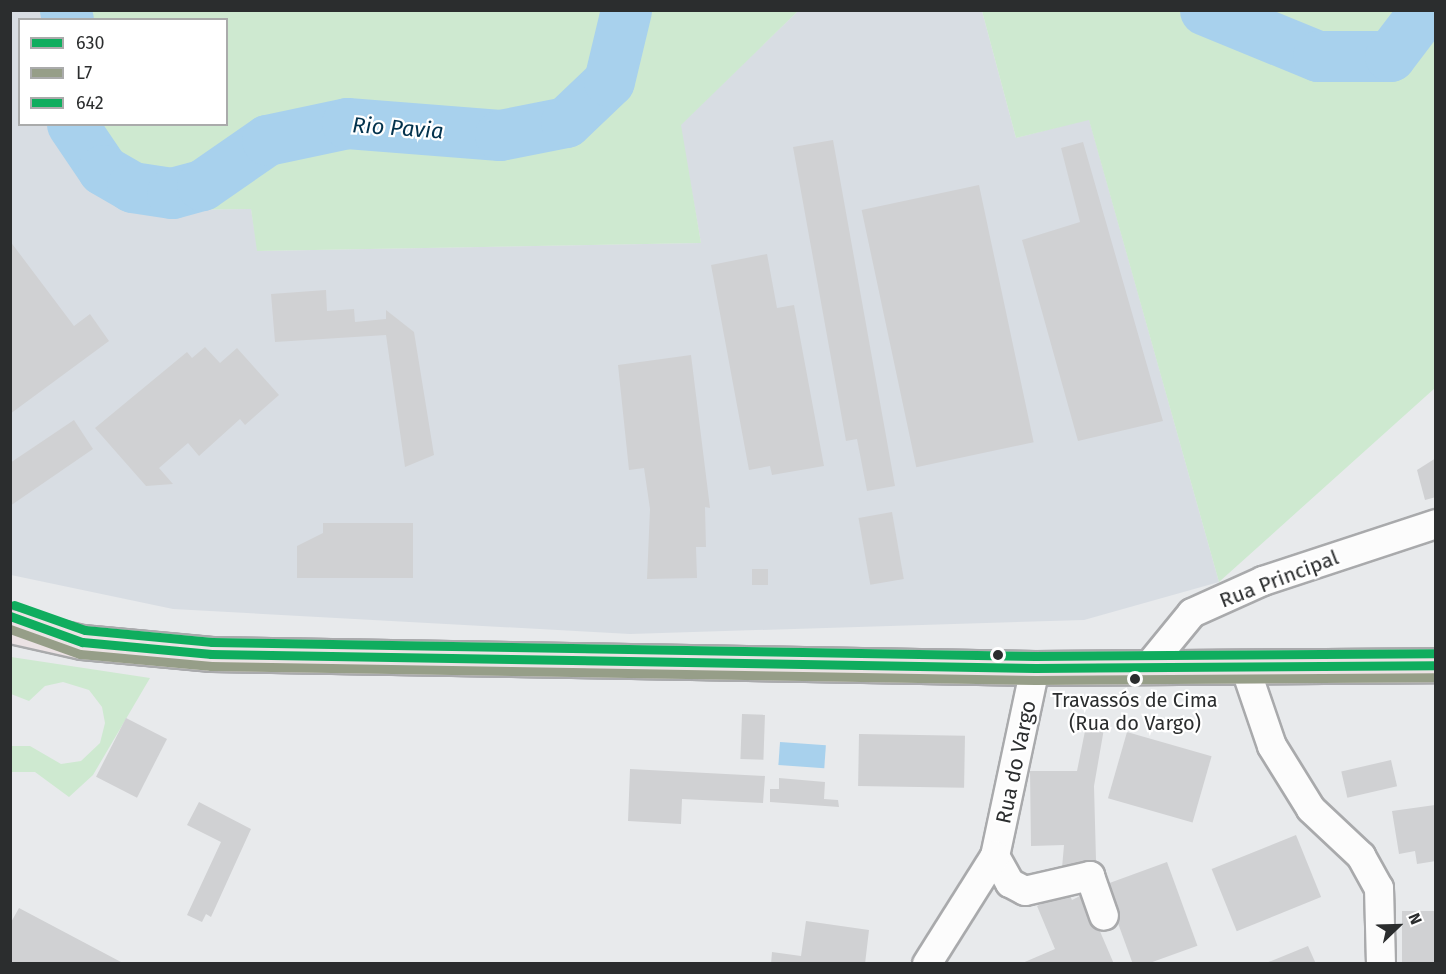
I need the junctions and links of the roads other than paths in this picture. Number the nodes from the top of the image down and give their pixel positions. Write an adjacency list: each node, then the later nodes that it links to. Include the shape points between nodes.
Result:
1 (1436, 524): 7 (street, Rua Principal, via 1263,581 1192,613)
2 (10, 616): 4 (main road)
3 (10, 626): 4 (main road)
4 (82, 642): 6 (main road, via 247,655)
5 (1436, 665): 8 (main road)
6 (1035, 668): 7 (main road); 9 (street, Rua do Vargo)
7 (1147, 668): 8 (main road)
8 (1246, 670): 12 (street, via 1272,746 1311,809 1361,856 1379,888)
9 (995, 856): 10 (street, via 1010,883 1025,891 1090,876); 11 (street, Rua do Vargo)
10 (1104, 916)
11 (927, 963)
12 (1382, 963)

